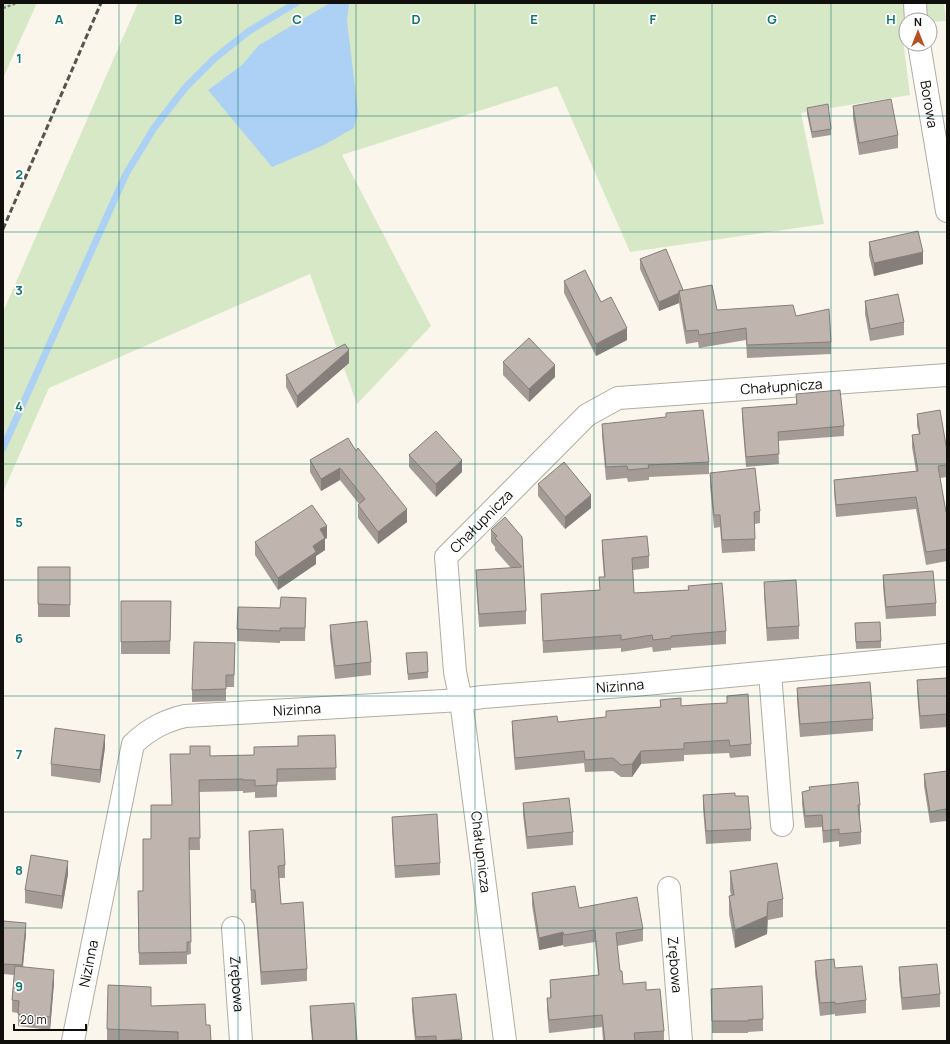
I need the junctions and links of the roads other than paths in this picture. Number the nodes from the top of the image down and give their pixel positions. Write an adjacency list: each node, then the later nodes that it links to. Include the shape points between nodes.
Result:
1 (920, 52): 2 (street, Borowa)
2 (947, 211)
3 (947, 375): 6 (street, Chałupnicza, via 618,398 587,416 446,557 455,672)
4 (947, 656): 5 (street, Nizinna)
5 (770, 673): 6 (street, Nizinna); 7 (street)
6 (461, 700): 10 (street, Nizinna, via 185,716 160,724 145,733 133,744); 12 (street, Chałupnicza)
7 (782, 825)
8 (669, 888): 13 (street, Zrębowa)
9 (233, 928): 11 (street, Zrębowa)
10 (73, 1041)
11 (240, 1041)
12 (505, 1041)
13 (681, 1041)

